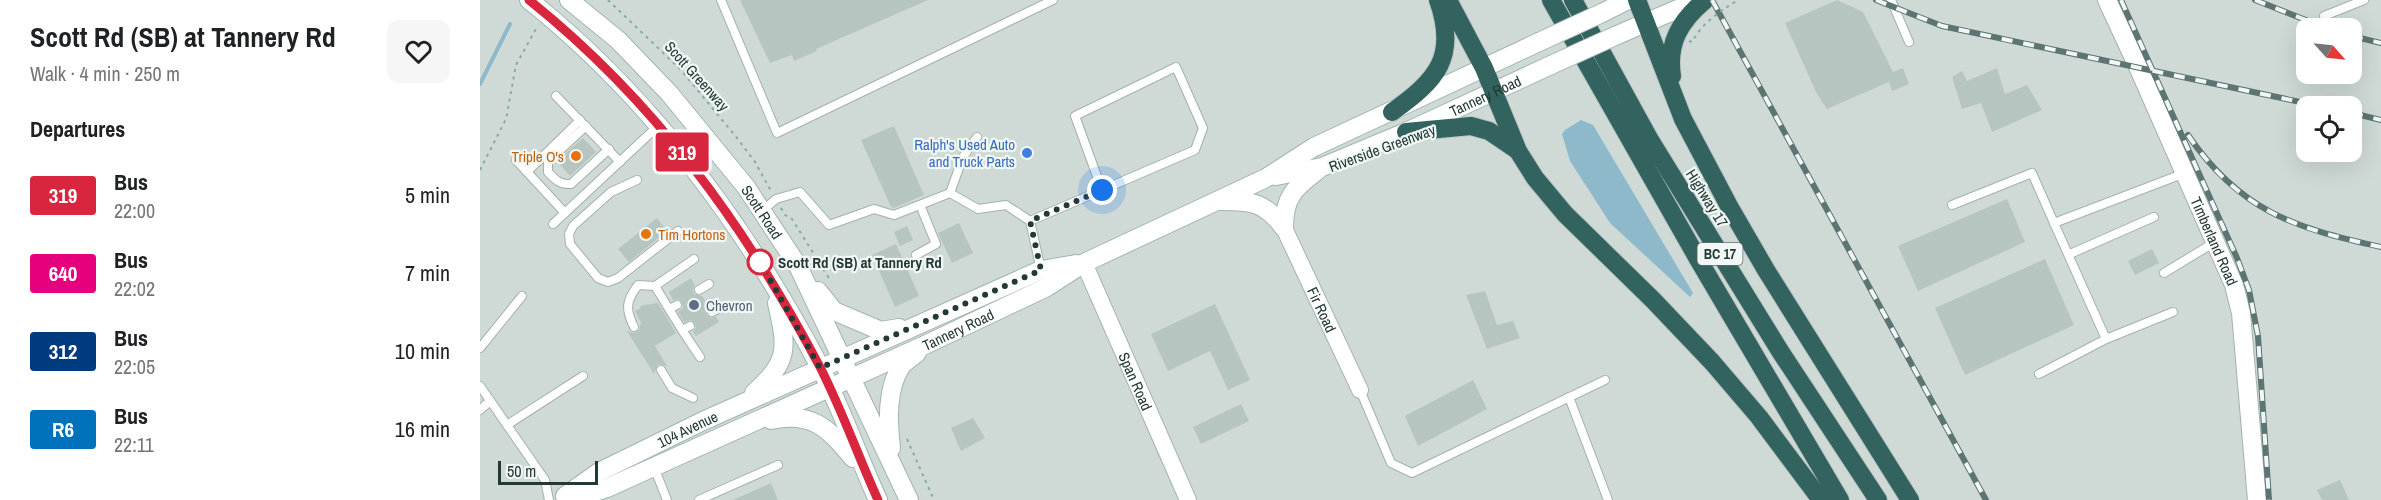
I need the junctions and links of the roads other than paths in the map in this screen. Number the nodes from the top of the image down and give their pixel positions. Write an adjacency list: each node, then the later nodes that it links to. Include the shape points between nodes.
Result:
1 (529, 0): 16 (main road, Scott Road)
2 (569, 0): 16 (main road, via 561,7); 43 (main road, Scott Road, via 618,40 669,93)
3 (721, 0): 4 (lane, via 777,133)
4 (1053, 0)
5 (1438, 0): 23 (highway, via 1447,32 1441,63 1419,93)
6 (1448, 0): 20 (highway)
7 (1551, 0): 104 (highway, BC 17)
8 (1573, 0): 105 (highway, Highway 17 / BC 17, via 1650,140 1780,351)
9 (1628, 0): 20 (main road, Tannery Road, bridge)
10 (1637, 0): 18 (highway)
11 (1699, 0): 18 (main road, Tannery Road)
12 (1705, 0): 24 (highway, via 1684,19 1671,48 1672,77)
13 (1891, 0): 19 (lane)
14 (2107, 0): 35 (main road, Timberland Road)
15 (2364, 0): 17 (lane)
16 (544, 6): 26 (main road, Scott Road)
17 (2324, 16)
18 (1652, 20): 21 (main road, Tannery Road, bridge); 24 (highway)
19 (1909, 42)
20 (1484, 68): 21 (highway); 23 (main road, Tannery Road)
21 (1494, 92): 27 (main road, Tannery Road); 30 (highway)
22 (556, 96): 25 (lane)
23 (1392, 112): 36 (main road, Tannery Road, via 1314,147)
24 (1683, 119): 106 (highway, via 1766,270)
25 (583, 123): 29 (lane); 29 (lane, via 548,161 548,172 554,179 564,185 572,184); 34 (lane)
26 (659, 125): 32 (lane); 59 (main road, Scott Road, via 730,215)
27 (1406, 132): 30 (highway, via 1471,126 1489,131); 33 (main road, Tannery Road)
28 (977, 137): 39 (lane, via 963,157)
29 (609, 149): 32 (lane)
30 (1518, 152): 103 (highway, via 1564,214 1712,362)
31 (516, 160): 34 (lane)
32 (620, 162): 44 (lane)
33 (1322, 167): 36 (main road, Tannery Road); 49 (main road, via 1298,185 1289,198)
34 (527, 172): 44 (lane)
35 (2185, 172): 47 (lane); 51 (main road, Timberland Road)
36 (1266, 178): 40 (main road, Tannery Road)
37 (637, 180): 50 (lane, via 611,192 573,226 570,244 598,278 608,282)
38 (1102, 190): 38 (lane, via 1194,150 1203,128 1176,67 1075,116); 46 (lane)
39 (950, 193): 41 (lane); 46 (lane, via 978,209 1006,205)
40 (1213, 201): 49 (main road, via 1246,201 1266,207); 55 (main road, Tannery Road)
41 (920, 205): 43 (lane, via 894,215 873,209 829,225 800,192 776,198); 53 (lane, via 936,244)
42 (1952, 205): 47 (lane, via 2032,173)
43 (762, 210): 56 (main road, Scott Road)
44 (565, 213): 48 (lane)
45 (2154, 217): 52 (lane)
46 (1030, 221): 57 (lane)
47 (2054, 223): 52 (lane)
48 (552, 224)
49 (1284, 228): 82 (street, Fir Road)
50 (678, 231)
51 (2216, 242): 58 (lane); 107 (main road, Timberland Road, via 2241,313)
52 (2070, 254): 69 (lane)
53 (916, 255)
54 (694, 259): 61 (lane)
55 (1084, 263): 57 (main road, Tannery Road); 70 (main road, Tannery Road, via 1047,287); 101 (street, Span Road)
56 (798, 266): 67 (main road, via 834,311 881,331); 73 (main road, Scott Road)
57 (1041, 270): 67 (main road, Tannery Road)
58 (2164, 273)
59 (773, 283): 74 (main road, Scott Road); 86 (main road, via 784,333 783,358)
60 (709, 284): 62 (lane)
61 (655, 286): 68 (lane, via 638,285 629,297 628,315); 72 (lane, via 673,307)
62 (699, 290)
63 (522, 297): 71 (lane)
64 (722, 307): 65 (lane)
65 (712, 312)
66 (2173, 312): 69 (lane)
67 (916, 325): 73 (main road, Tannery Road)
68 (634, 327)
69 (2106, 339): 76 (lane)
70 (927, 344): 78 (main road, Tannery Road); 92 (main road, via 903,365 893,385 888,425)
71 (480, 348)
72 (700, 357)
73 (843, 358): 74 (main road, Tannery Road); 78 (main road, Scott Road)
74 (820, 368): 81 (main road, Scott Road); 86 (main road, 104 Avenue)
75 (661, 370): 84 (lane, via 672,388)
76 (2039, 374)
77 (583, 376): 89 (lane)
78 (852, 377): 81 (main road, Tannery Road); 92 (main road, Scott Road)
79 (1605, 380): 83 (lane)
80 (480, 386): 85 (lane)
81 (830, 388): 88 (main road, 104 Avenue); 93 (main road, Scott Road)
82 (1360, 390): 83 (lane, via 1391,463 1412,472)
83 (1569, 397): 102 (lane)
84 (693, 398)
85 (490, 401): 87 (lane); 89 (lane)
86 (744, 402): 95 (main road, 104 Avenue, via 599,472)
87 (480, 410)
88 (751, 424): 91 (main road, 104 Avenue); 93 (main road, via 787,416 812,420 834,435)
89 (507, 425): 94 (lane, via 545,480)
90 (778, 465): 98 (lane)
91 (654, 467): 96 (main road, 104 Avenue); 97 (lane)
92 (894, 469): 100 (main road, Scott Road)
93 (867, 476): 99 (main road, Scott Road)
94 (549, 500)
95 (560, 500)
96 (570, 500)
97 (668, 500)
98 (699, 500)
99 (878, 500)
100 (909, 500)
101 (1188, 500)
102 (1608, 500)
103 (1821, 500)
104 (1840, 500)
105 (1878, 500)
106 (1910, 500)
107 (2257, 500)

